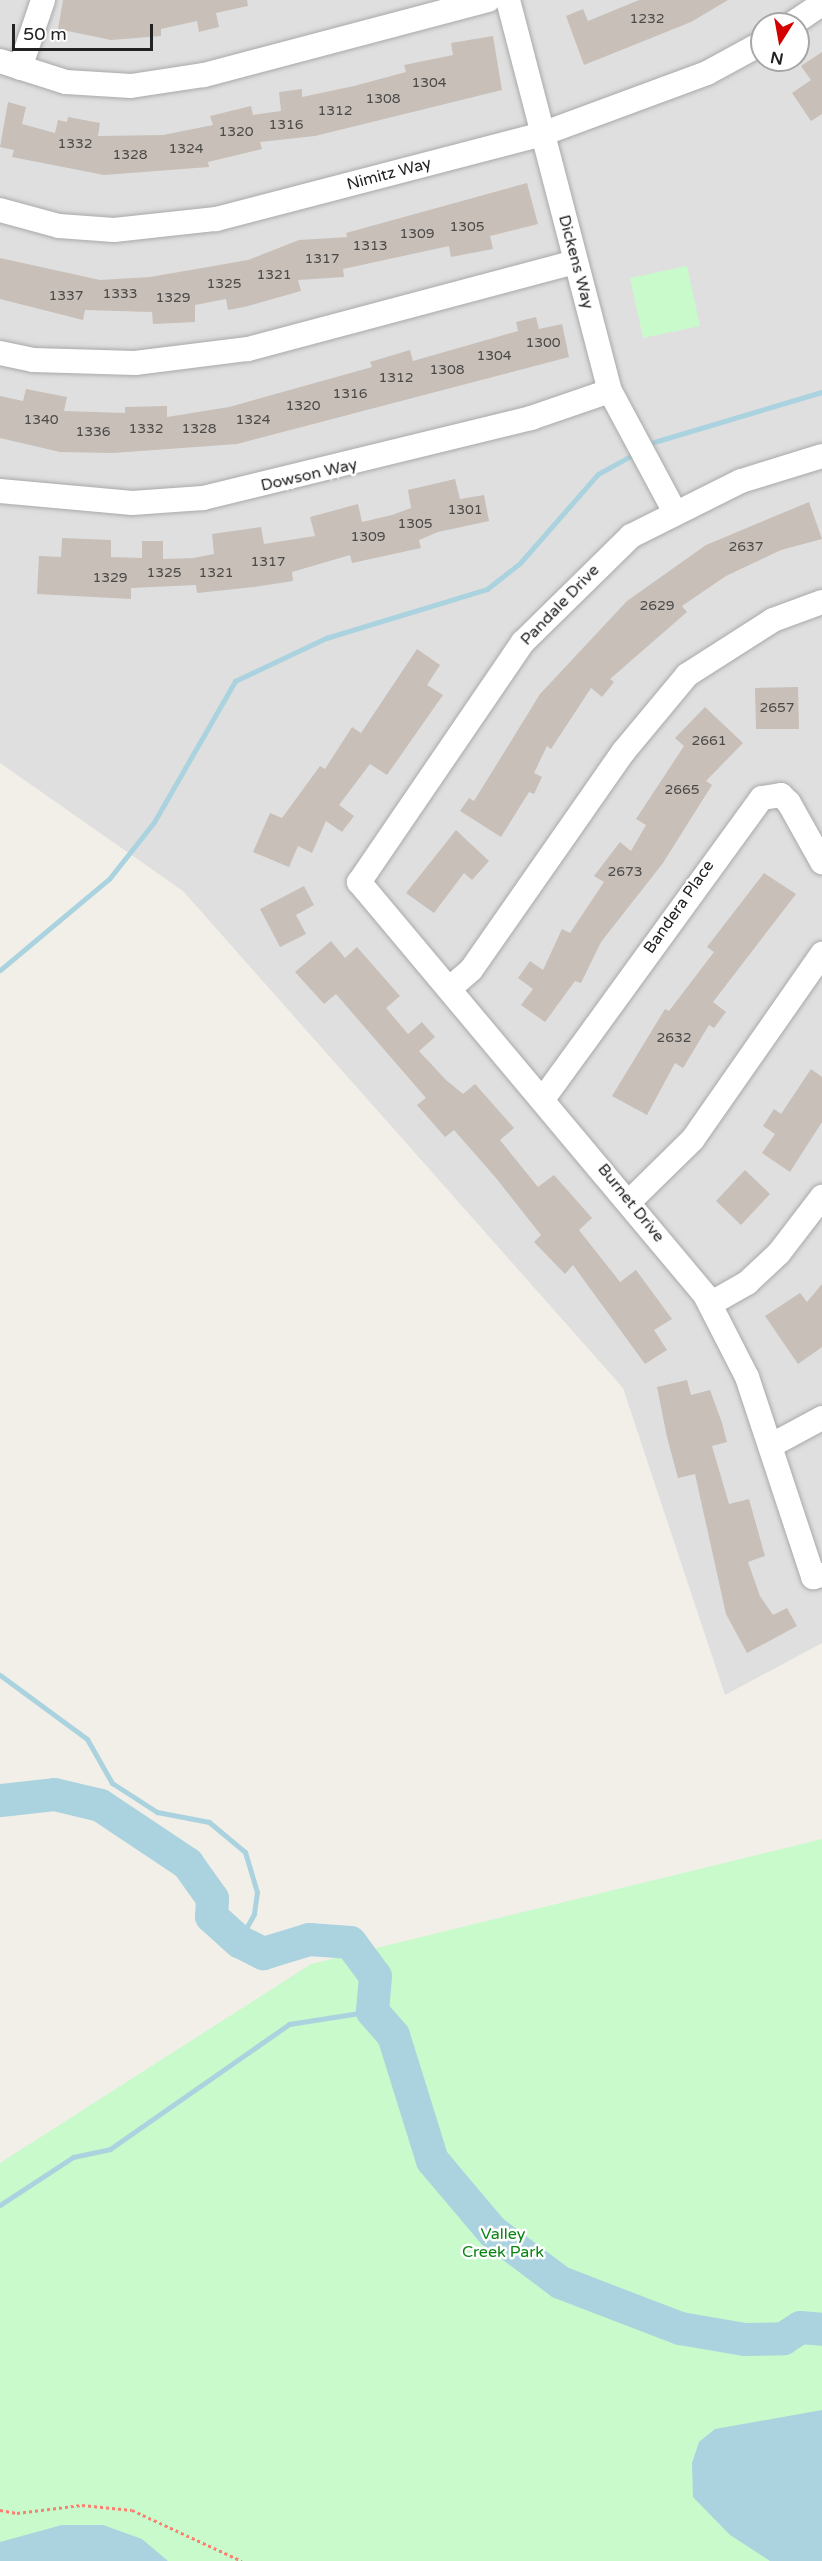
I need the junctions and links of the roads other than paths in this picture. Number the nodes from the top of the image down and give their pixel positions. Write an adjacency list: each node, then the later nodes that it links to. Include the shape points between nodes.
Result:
1 (43, 0): 5 (street)
2 (488, 0): 5 (street, via 204,75 152,83 66,82)
3 (508, 0): 6 (street, Dickens Way)
4 (750, 48): 6 (street, Nimitz Way, via 696,77)
5 (10, 64)
6 (542, 134): 7 (street, Nimitz Way, via 216,219 114,230 58,226); 8 (street, Dickens Way)
7 (0, 210)
8 (576, 262): 9 (street, via 248,349 135,363 33,360); 10 (street, Dickens Way)
9 (0, 353)
10 (610, 391): 12 (street, Dowson Way, via 520,421 203,498 132,503); 13 (street, Dickens Way)
11 (822, 456): 13 (street, Pandale Drive, via 792,461)
12 (0, 490)
13 (675, 512): 16 (street, Pandale Drive, via 631,536 523,642)
14 (822, 602): 18 (street, via 773,620 687,675 624,751 471,970)
15 (822, 862): 19 (street, Bandera Place, via 789,803 781,795 762,798)
16 (359, 882): 18 (street, Burnet Drive)
17 (822, 954): 21 (street, via 693,1139)
18 (449, 989): 19 (street, Burnet Drive)
19 (543, 1099): 21 (street, Burnet Drive)
20 (822, 1197): 22 (street, via 779,1253 747,1283)
21 (630, 1201): 22 (street, Burnet Drive)
22 (710, 1304): 24 (street, Burnet Drive, via 747,1377)
23 (822, 1418): 24 (street)
24 (770, 1446): 25 (street, Burnet Drive)
25 (818, 1576)

